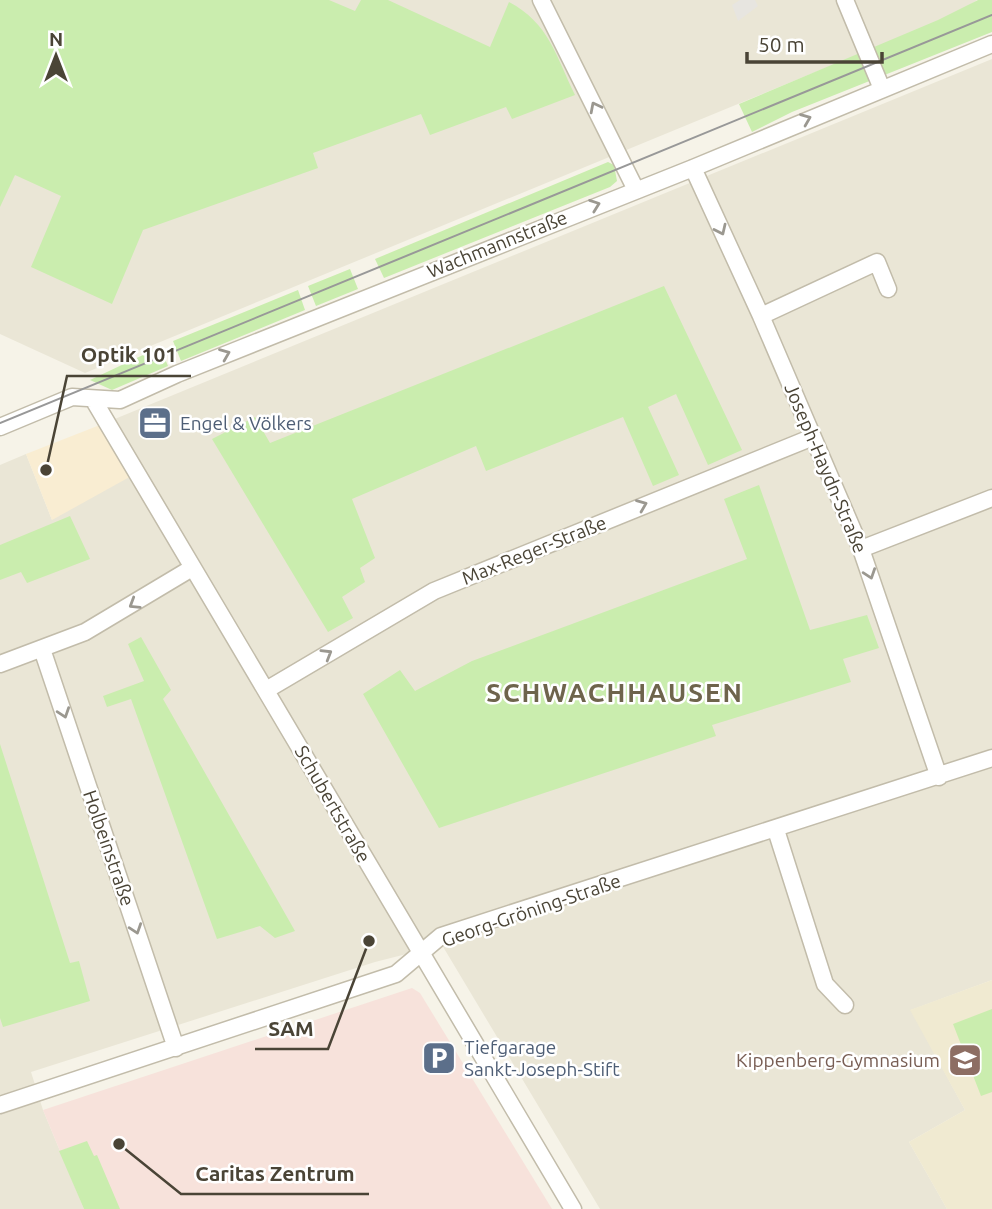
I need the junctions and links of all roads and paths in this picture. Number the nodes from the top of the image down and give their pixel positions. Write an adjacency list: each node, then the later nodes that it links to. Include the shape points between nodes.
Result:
1 (541, 0): 6 (street, one-way to 1)
2 (845, 0): 4 (street)
3 (992, 44): 4 (street, Wachmannstraße)
4 (883, 89): 5 (street, Wachmannstraße, one-way to 4)
5 (693, 168): 6 (street, Wachmannstraße); 8 (street, Joseph-Haydn-Straße, one-way to 8)
6 (636, 190): 9 (street, Wachmannstraße, one-way to 6, via 120,400)
7 (888, 289): 8 (street, via 877,262)
8 (761, 316): 11 (street, Joseph-Haydn-Straße)
9 (93, 398): 10 (street, Wachmannstraße, via 72,397); 14 (street, Schubertstraße)
10 (0, 428)
11 (813, 437): 13 (street, Joseph-Haydn-Straße); 17 (street, Max-Reger-Straße, one-way to 11, via 434,591)
12 (992, 498): 13 (street)
13 (861, 549): 19 (street, Joseph-Haydn-Straße, one-way to 19)
14 (192, 568): 15 (street, one-way to 15, via 85,632); 17 (street, Schubertstraße)
15 (42, 649): 16 (street); 23 (street, Holbeinstraße, one-way to 23)
16 (0, 664)
17 (268, 689): 21 (street, Schubertstraße)
18 (992, 758): 19 (street, Georg-Gröning-Straße)
19 (939, 777): 20 (street, Georg-Gröning-Straße)
20 (776, 830): 21 (street, Georg-Gröning-Straße, via 441,936); 22 (street, via 825,984)
21 (421, 955): 23 (street, Georg-Gröning-Straße, via 396,974); 25 (street, Schubertstraße)
22 (845, 1005)
23 (176, 1048): 24 (street, Georg-Gröning-Straße)
24 (0, 1105)
25 (573, 1209)

